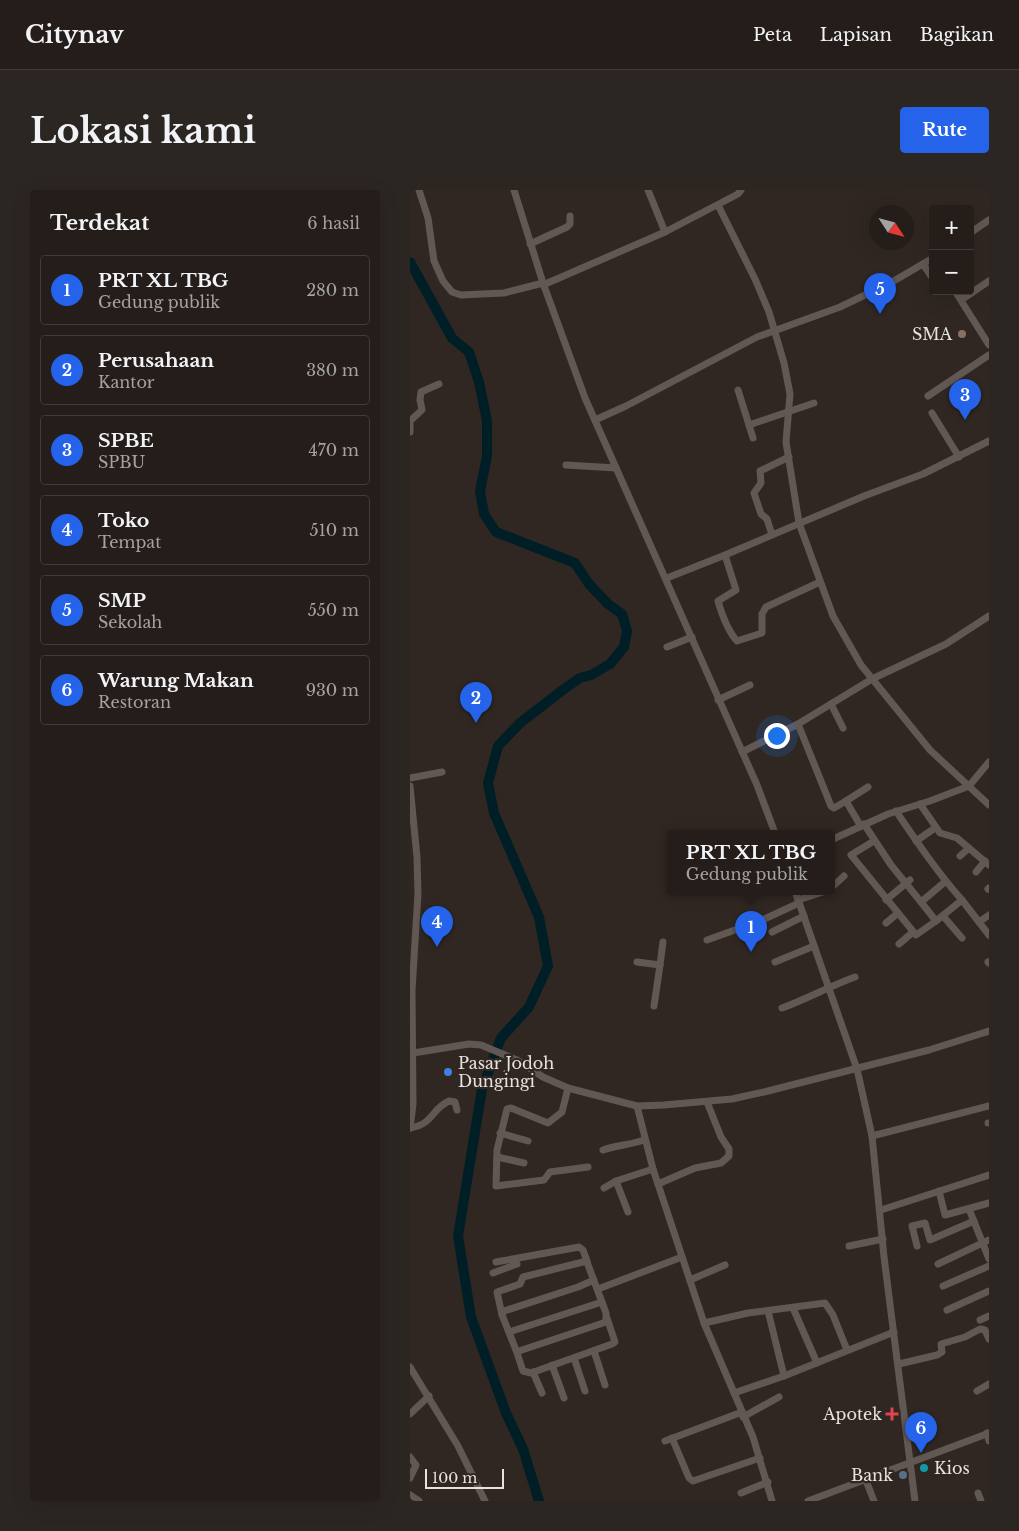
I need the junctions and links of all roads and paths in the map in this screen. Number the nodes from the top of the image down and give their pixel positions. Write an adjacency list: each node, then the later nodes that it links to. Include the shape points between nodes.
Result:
1 (419, 190): 15 (street, via 428,218 434,261 452,292 461,295 504,293)
2 (514, 190): 10 (street)
3 (648, 190): 9 (street)
4 (741, 190): 5 (street)
5 (718, 205): 9 (street); 18 (street, via 755,279)
6 (570, 216): 10 (street, via 567,227)
7 (989, 220): 8 (street)
8 (974, 230)
9 (665, 232): 15 (street)
10 (530, 244): 15 (street)
11 (929, 260): 12 (street)
12 (923, 264): 13 (street); 18 (street, via 840,307)
13 (929, 273)
14 (989, 281): 17 (street)
15 (543, 284): 27 (street)
16 (958, 295): 17 (street)
17 (961, 300): 19 (street)
18 (774, 331): 25 (street, via 790,385); 27 (street, via 730,350)
19 (989, 345)
20 (989, 355): 23 (street)
21 (439, 384): 28 (street, via 421,392 422,410)
22 (738, 390): 29 (street)
23 (928, 396)
24 (814, 403): 25 (street)
25 (789, 412): 29 (street); 33 (street, via 786,434)
26 (932, 413): 34 (street)
27 (595, 420): 36 (street)
28 (410, 422): 30 (street)
29 (749, 425): 31 (street)
30 (410, 432)
31 (753, 438)
32 (989, 441): 34 (street)
33 (789, 457): 37 (street); 38 (street, via 760,470 761,483 754,493)
34 (959, 457): 37 (street)
35 (566, 466): 36 (street)
36 (616, 468): 40 (street)
37 (799, 524): 38 (street); 41 (street)
38 (772, 535): 39 (street)
39 (726, 555): 40 (street); 41 (street, via 736,590 718,600 724,624 730,628 736,641 762,633 762,614 768,606)
40 (666, 578): 43 (street)
41 (820, 582): 45 (street, via 833,616)
42 (989, 616): 45 (street, via 946,644)
43 (692, 637): 44 (street); 47 (street)
44 (667, 647)
45 (872, 679): 48 (street); 56 (street, via 930,750)
46 (750, 685): 47 (street)
47 (718, 700): 51 (street)
48 (831, 704): 49 (street); 50 (street)
49 (798, 724): 51 (street); 58 (street, via 831,806 834,808)
50 (843, 728)
51 (742, 752): 65 (street)
52 (989, 763): 56 (street)
53 (442, 772): 54 (street)
54 (410, 778)
55 (410, 786): 64 (street)
56 (969, 786): 59 (street); 60 (street)
57 (868, 787): 58 (street)
58 (846, 801): 62 (street)
59 (920, 804): 61 (street); 63 (street)
60 (989, 804)
61 (896, 811): 62 (street); 68 (street)
62 (864, 827): 66 (street); 67 (street)
63 (936, 828): 68 (street); 69 (street)
64 (412, 829): 71 (street)
65 (774, 830)
66 (835, 838)
67 (874, 841): 76 (street); 80 (street, via 851,855)
68 (916, 841): 75 (street)
69 (969, 848): 70 (street); 72 (street)
70 (960, 856)
71 (414, 858): 88 (street)
72 (987, 863): 73 (street)
73 (976, 872)
74 (844, 876): 77 (street)
75 (946, 881): 81 (street); 83 (street)
76 (908, 882): 80 (street); 83 (street)
77 (835, 884)
78 (796, 895): 82 (street)
79 (816, 895): 82 (street)
80 (886, 900): 84 (street)
81 (962, 900): 87 (street); 90 (street)
82 (799, 902): 86 (street); 96 (street, via 760,921)
83 (921, 902): 89 (street)
84 (898, 913): 91 (street); 93 (street)
85 (989, 914): 90 (street)
86 (804, 916): 92 (street); 99 (street)
87 (943, 916): 89 (street); 95 (street)
88 (413, 918): 105 (street)
89 (936, 921): 93 (street, via 919,935)
90 (979, 922): 94 (street)
91 (886, 923)
92 (772, 932)
93 (913, 932): 98 (street)
94 (989, 934)
95 (962, 938)
96 (707, 940)
97 (663, 942): 102 (street)
98 (899, 944)
99 (814, 946): 101 (street); 104 (street)
100 (637, 962): 102 (street)
101 (775, 962)
102 (660, 965): 106 (street)
103 (855, 977): 104 (street)
104 (827, 986): 107 (street); 110 (street)
105 (411, 990): 109 (street)
106 (654, 1006)
107 (782, 1008)
108 (989, 1031): 110 (street)
109 (413, 1053): 111 (street, via 481,1045); 116 (street)
110 (856, 1069): 112 (street, via 764,1092); 118 (street)
111 (568, 1088): 113 (street); 117 (street, via 562,1112 548,1123 511,1108 507,1109)
112 (707, 1102): 113 (street); 128 (street, via 721,1137 730,1149 729,1156 721,1163 695,1168)
113 (637, 1106): 119 (street)
114 (989, 1106): 118 (street)
115 (457, 1110): 116 (street, via 455,1102 449,1101 426,1124)
116 (410, 1128)
117 (500, 1133): 120 (street); 122 (street)
118 (872, 1136): 133 (street)
119 (644, 1140): 121 (street); 125 (street)
120 (528, 1141)
121 (603, 1150)
122 (497, 1157): 123 (street); 124 (street, via 496,1186 544,1180 550,1172)
123 (524, 1163)
124 (588, 1166)
125 (653, 1169): 127 (street); 128 (street)
126 (989, 1175): 130 (street)
127 (616, 1181): 129 (street); 134 (street)
128 (658, 1184): 140 (street)
129 (604, 1188)
130 (938, 1191): 132 (street, via 945,1215); 133 (street)
131 (989, 1203): 132 (street)
132 (969, 1209): 135 (street)
133 (881, 1210): 136 (street)
134 (628, 1212)
135 (974, 1221): 137 (street); 139 (street, via 930,1240 925,1223 912,1226)
136 (883, 1239): 138 (street); 165 (street)
137 (986, 1241): 141 (street); 145 (street)
138 (849, 1246)
139 (918, 1246)
140 (682, 1257): 151 (street); 153 (street)
141 (989, 1259)
142 (516, 1261): 143 (street); 144 (street, via 579,1247 584,1250); 148 (street); 149 (street)
143 (496, 1262)
144 (587, 1262): 149 (street); 150 (street)
145 (938, 1264)
146 (725, 1265): 151 (street)
147 (989, 1266): 152 (street)
148 (494, 1273)
149 (521, 1279): 159 (street, via 520,1284 496,1293)
150 (594, 1280): 153 (street); 159 (street, via 504,1311)
151 (690, 1280): 163 (street)
152 (943, 1286)
153 (598, 1289): 155 (street)
154 (989, 1290): 157 (street)
155 (602, 1302): 161 (street); 164 (street)
156 (793, 1308): 158 (street); 169 (street, via 824,1303 833,1315); 171 (street)
157 (947, 1310)
158 (768, 1311): 163 (street); 176 (street)
159 (502, 1315): 164 (street)
160 (989, 1316): 162 (street)
161 (607, 1318): 167 (street, via 603,1324 591,1329); 168 (street, via 615,1342)
162 (980, 1320)
163 (704, 1323): 182 (street)
164 (509, 1332): 167 (street)
165 (894, 1332): 169 (street); 172 (street)
166 (989, 1339): 172 (street, via 985,1330 980,1329 941,1344 942,1352 937,1355)
167 (516, 1350): 175 (street, via 523,1371)
168 (594, 1350): 170 (street); 177 (street)
169 (847, 1350): 171 (street)
170 (574, 1358): 173 (street); 179 (street)
171 (817, 1362): 176 (street)
172 (899, 1364): 191 (street)
173 (552, 1365): 175 (street); 185 (street)
174 (410, 1367): 183 (street)
175 (533, 1372): 181 (street)
176 (784, 1376): 182 (street)
177 (605, 1384)
178 (989, 1384): 180 (street)
179 (585, 1391)
180 (977, 1391)
181 (542, 1393)
182 (734, 1393): 187 (street)
183 (429, 1396): 186 (street); 199 (street)
184 (779, 1397): 187 (street)
185 (564, 1398)
186 (410, 1414)
187 (743, 1414): 190 (street); 190 (street, via 669,1439 693,1481)
188 (988, 1436): 191 (street)
189 (410, 1458): 192 (street, via 416,1465)
190 (760, 1458): 194 (street)
191 (910, 1463): 193 (street); 203 (street)
192 (410, 1478)
193 (864, 1478): 201 (street); 202 (street)
194 (768, 1482): 195 (street); 200 (street)
195 (741, 1493)
196 (978, 1493): 204 (street)
197 (410, 1495): 198 (street)
198 (419, 1501)
199 (485, 1501)
200 (772, 1501)
201 (808, 1501)
202 (874, 1501)
203 (916, 1501)
204 (981, 1501)

